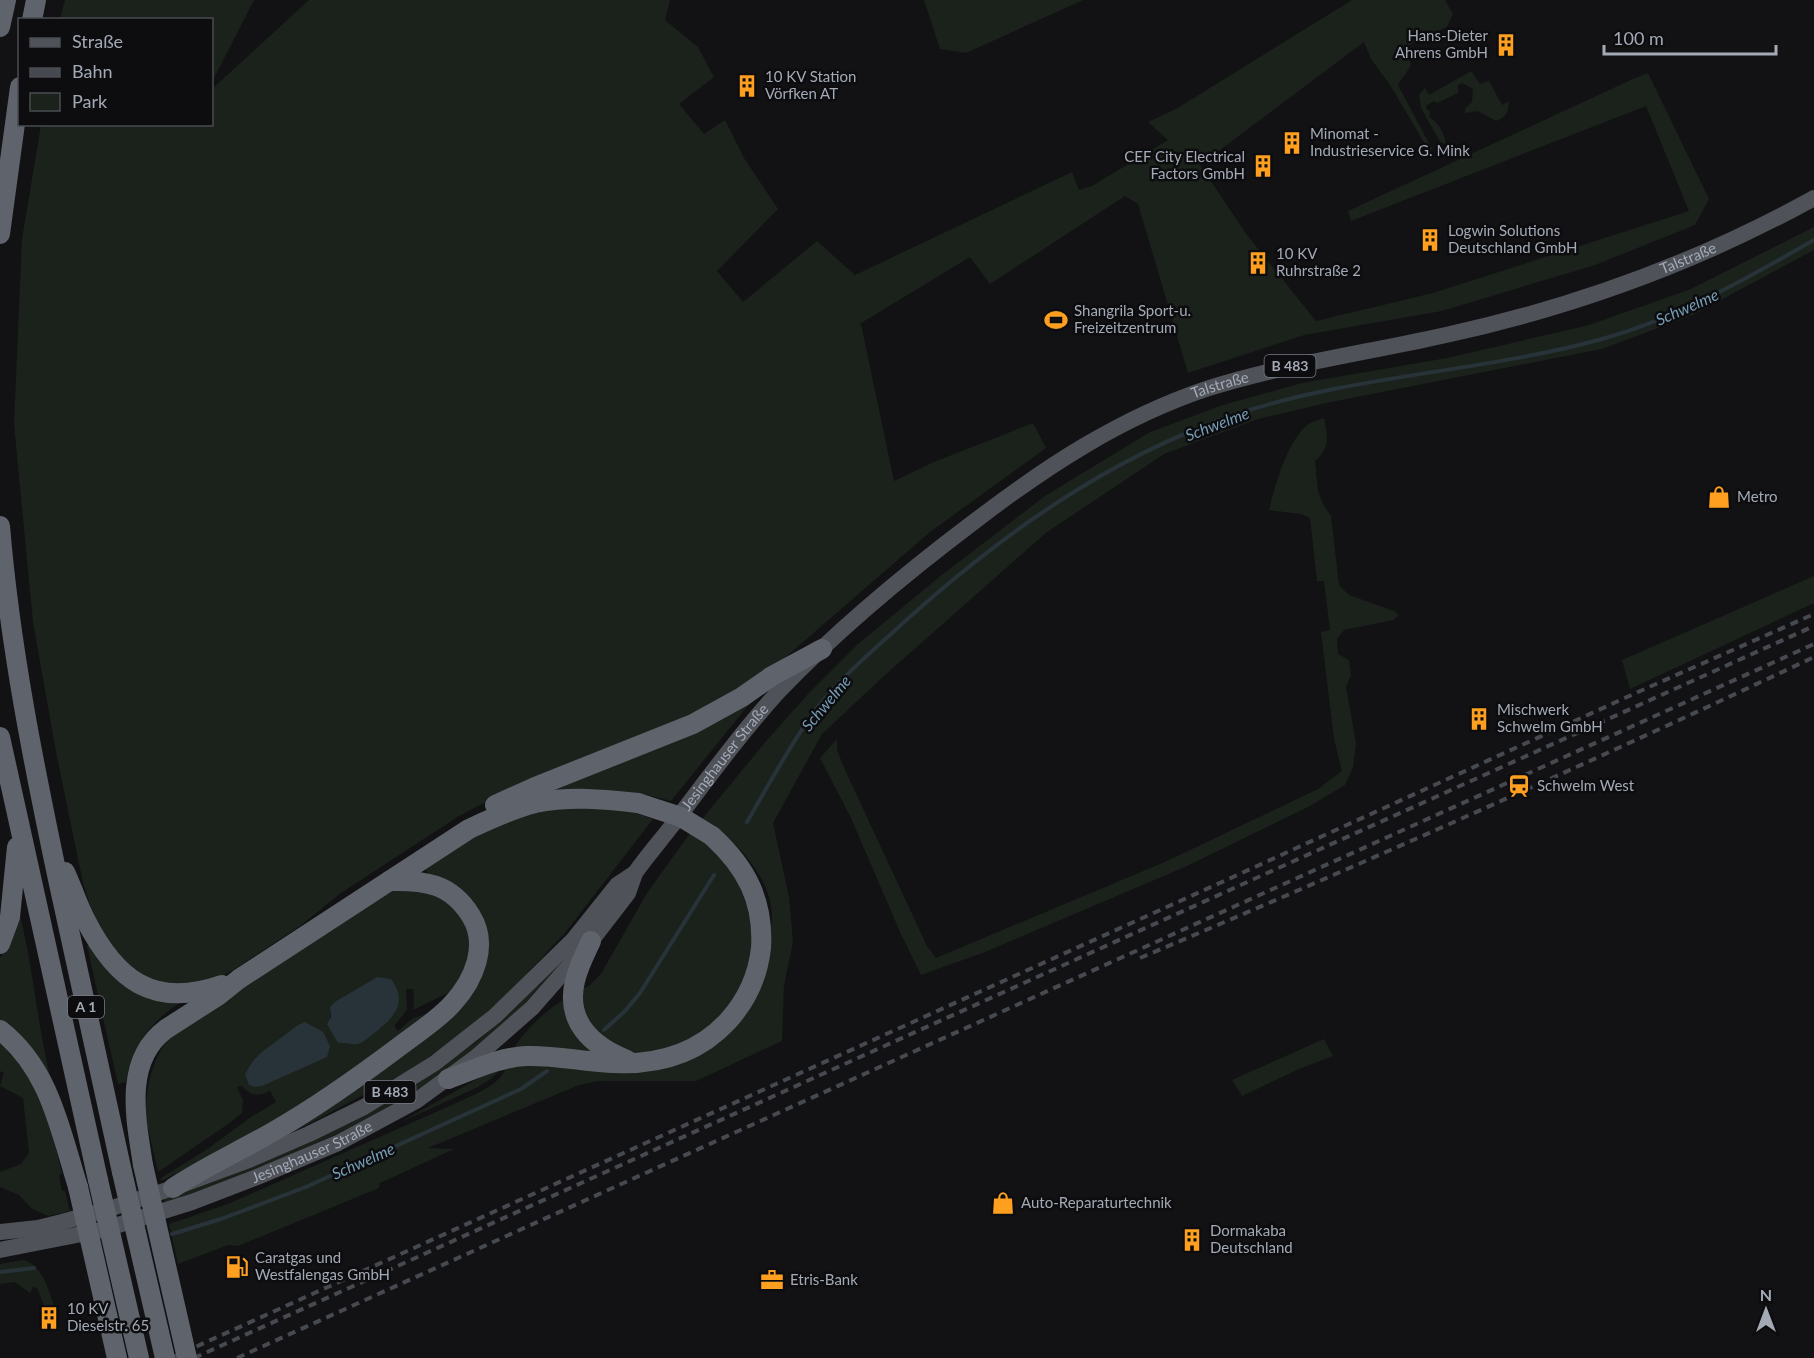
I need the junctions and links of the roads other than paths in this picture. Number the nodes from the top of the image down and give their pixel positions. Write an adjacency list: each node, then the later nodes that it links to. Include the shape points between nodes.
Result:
1 (6, 0): 4 (highway)
2 (36, 0): 3 (highway)
3 (32, 18)
4 (0, 27)
5 (18, 99): 7 (highway)
6 (1814, 198): 9 (main road, Talstraße / B 483, via 1697,255 1548,308 1445,336 1257,375 1190,395 1130,420 1078,449 999,503 890,588)
7 (0, 234)
8 (0, 526): 13 (highway, A 1, via 19,676)
9 (822, 649): 11 (highway, via 693,724 490,808); 14 (main road, Jesinghauser Straße / B 483, via 737,741)
10 (0, 737): 12 (highway, A 1)
11 (469, 829): 15 (highway); 20 (highway, bridge, via 535,803 586,798 638,803 681,817 712,836 740,866 757,904 761,942 754,980 735,1013 703,1043 662,1060)
12 (19, 830): 17 (highway, via 11,910); 26 (highway, A 1, bridge)
13 (51, 842): 18 (highway, via 91,931 118,968 133,981 155,991 181,994 202,992); 27 (highway, A 1, bridge)
14 (635, 873): 16 (main road, Jesinghauser Straße / B 483, via 628,893); 22 (main road, Jesinghauser Straße / B 483, via 617,885 573,940 525,988 435,1063 364,1107 309,1134)
15 (389, 881): 18 (highway); 22 (highway, via 416,880 436,885 455,897 475,922 480,941 478,961 462,993 442,1014 348,1085)
16 (591, 941): 20 (highway, via 573,991 580,1026 597,1045); 21 (main road, Jesinghauser Straße / B 483, via 532,1008)
17 (0, 944)
18 (239, 979): 28 (highway, bridge, via 159,1035 147,1048 136,1086 143,1165)
19 (0, 1030): 25 (highway, bridge, via 29,1059 45,1085 78,1187)
20 (635, 1063): 21 (highway, via 524,1056)
21 (448, 1078): 24 (main road, Jesinghauser Straße / B 483, via 378,1123 257,1178 102,1230)
22 (173, 1188): 23 (main road, Jesinghauser Straße / B 483, via 62,1222)
23 (0, 1232)
24 (0, 1250)
25 (117, 1358)
26 (139, 1358)
27 (165, 1358)
28 (187, 1358)

